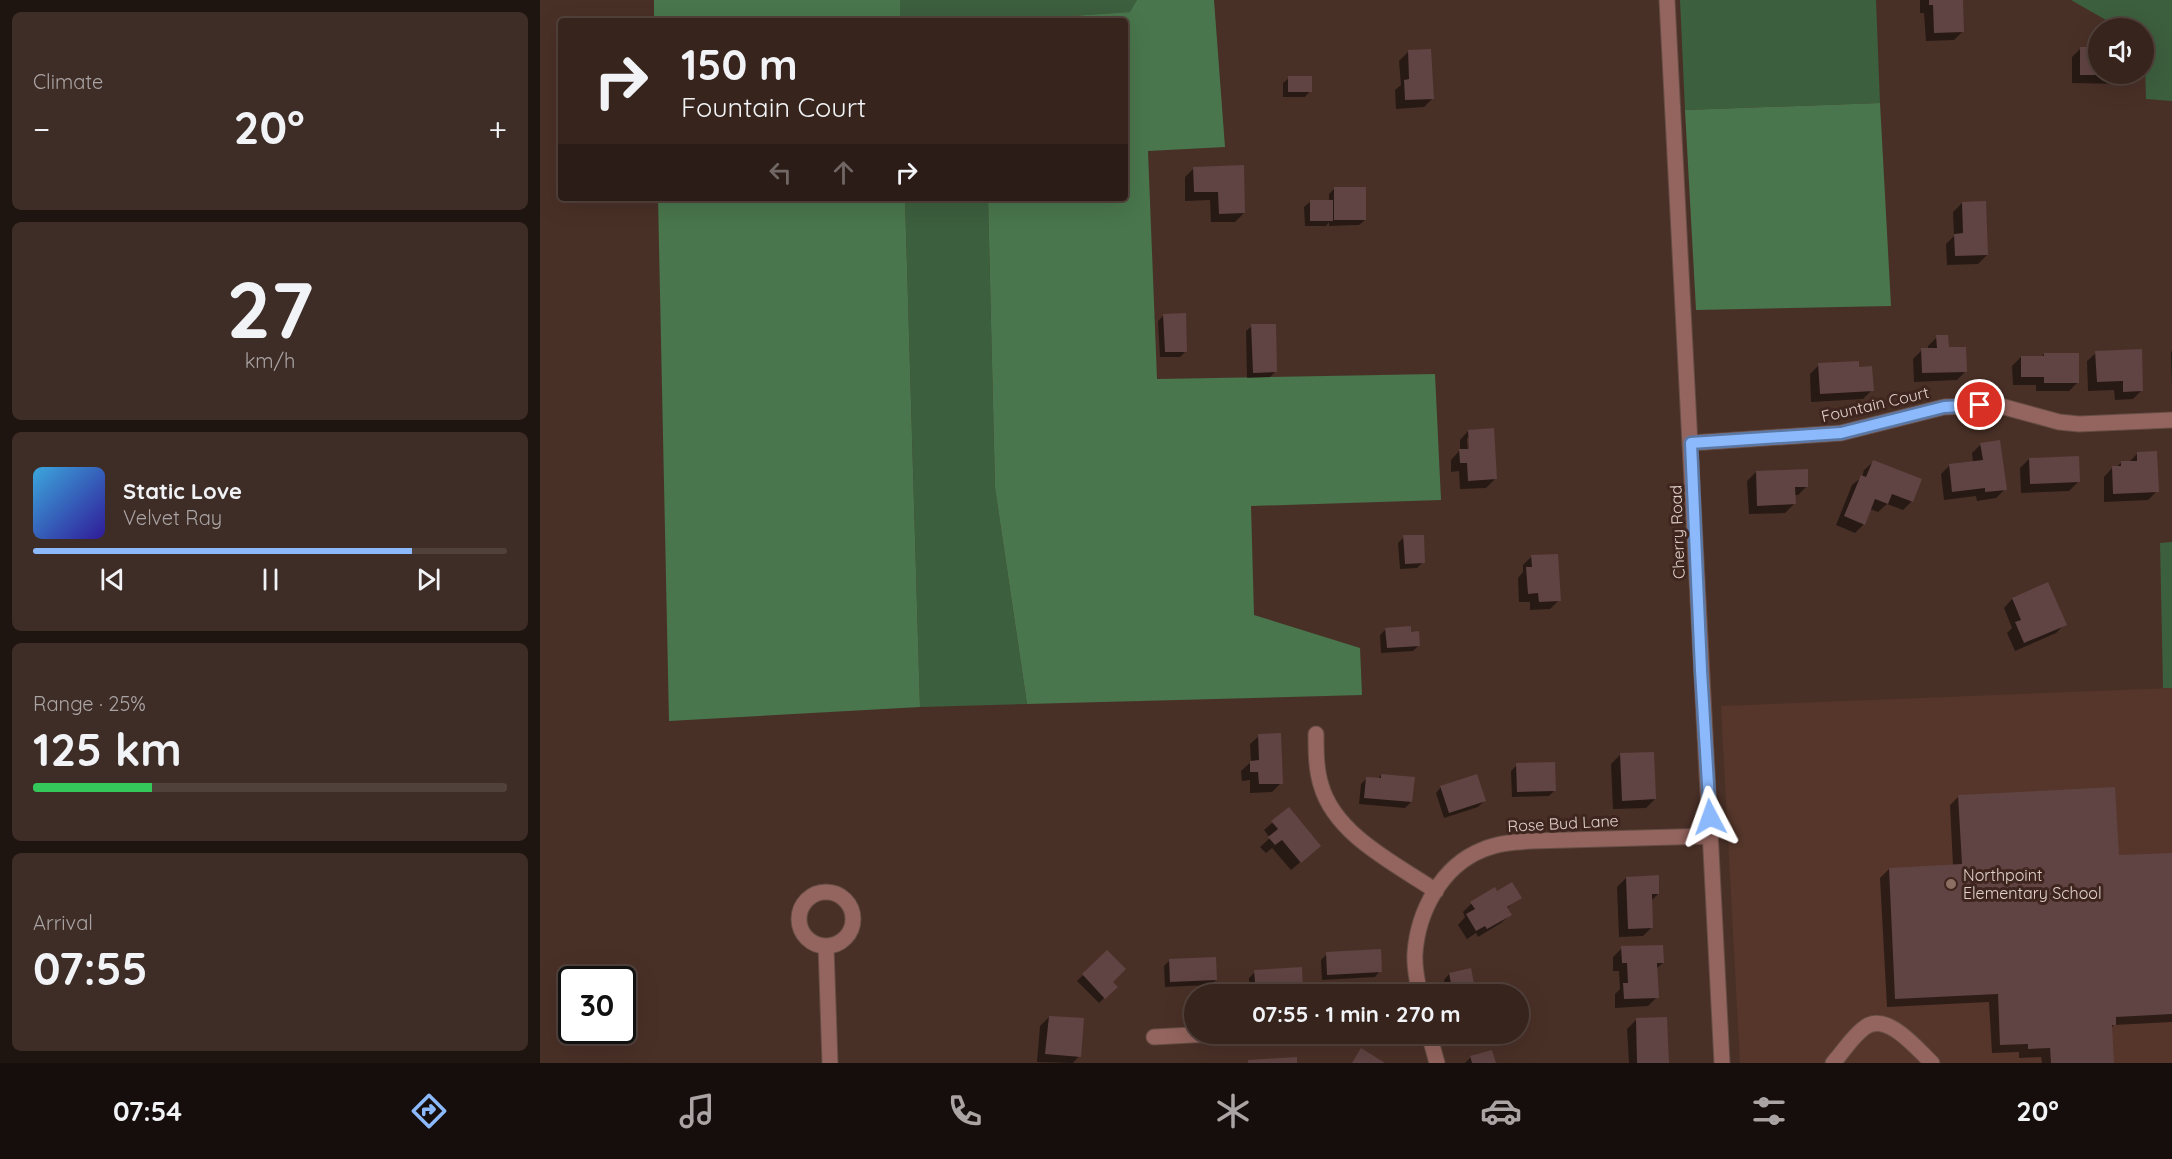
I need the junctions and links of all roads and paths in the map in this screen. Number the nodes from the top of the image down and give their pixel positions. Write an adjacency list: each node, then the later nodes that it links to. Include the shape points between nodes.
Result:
1 (1667, 0): 3 (street, Cherry Road)
2 (2172, 420): 3 (street, Fountain Court, via 2079,424 1997,405 1944,407 1841,433)
3 (1691, 443): 5 (street, Cherry Road)
4 (1316, 734): 6 (street, via 1321,787 1337,817 1368,846)
5 (1711, 836): 6 (street, Rose Bud Lane, via 1504,843 1466,857); 14 (street, Cherry Road)
6 (1436, 891): 8 (street, Rose Bud Lane, via 1417,943)
7 (826, 946): 12 (street)
8 (1419, 984)
9 (1184, 1035): 10 (street)
10 (1154, 1037)
11 (1432, 1044): 13 (street)
12 (830, 1063)
13 (1437, 1063)
14 (1722, 1063)
15 (1833, 1063): 16 (street, via 1865,1027 1884,1023)
16 (1932, 1063)

